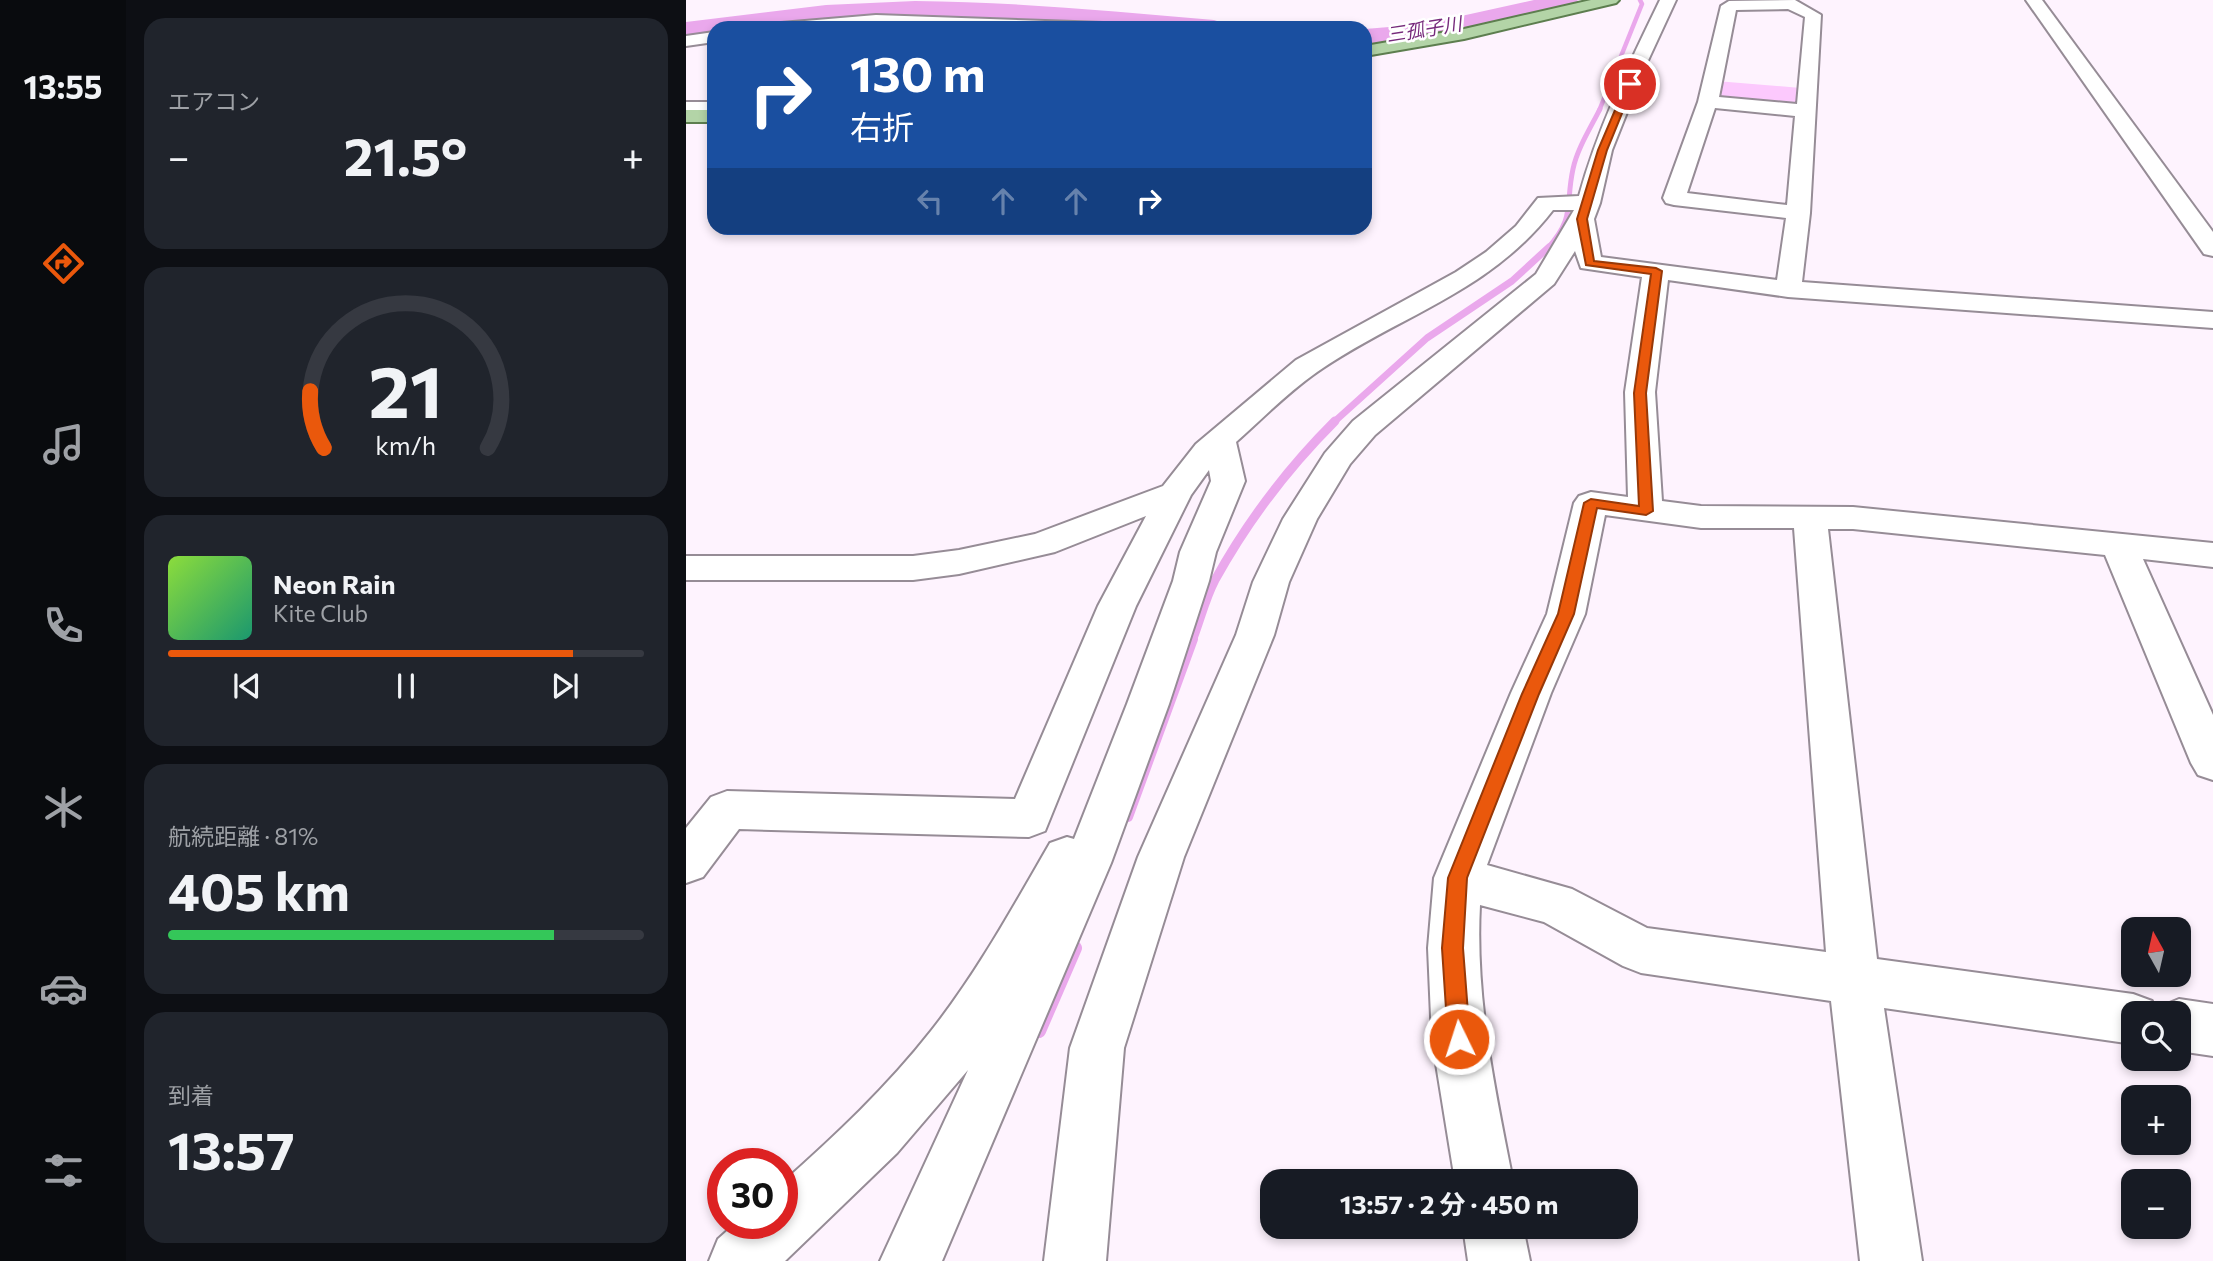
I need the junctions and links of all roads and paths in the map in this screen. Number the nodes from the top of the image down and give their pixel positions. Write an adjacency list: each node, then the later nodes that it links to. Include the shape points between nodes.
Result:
1 (1611, 0): 9 (main road)
2 (1668, 0): 16 (street)
3 (2034, 0): 18 (street)
4 (1787, 2): 10 (street, via 1729,6 1720,80); 13 (street, via 1813,15 1799,86)
5 (819, 21): 6 (street, via 840,17)
6 (951, 21)
7 (707, 38): 8 (street)
8 (686, 41)
9 (1372, 50)
10 (1708, 102): 13 (street); 17 (street, via 1674,198)
11 (686, 108): 12 (street)
12 (707, 108)
13 (1804, 111): 17 (street)
14 (686, 116): 15 (main road)
15 (707, 116)
16 (1576, 207): 19 (street, via 1590,263); 22 (street, via 1546,203 1495,257 1306,366); 43 (street, via 1562,256 1545,279 1364,428 1336,460 1300,519 1161,857 1097,1048)
17 (1797, 213): 20 (street)
18 (2213, 248)
19 (1656, 271): 21 (street, via 1788,289); 24 (street, via 1640,393)
20 (1789, 286)
21 (2213, 320)
22 (1220, 440): 23 (street); 29 (street, via 1228,481 1198,552)
23 (1175, 493): 28 (street, via 1043,544 959,562 913,568); 31 (street, via 1117,606 1029,818 727,810)
24 (1646, 511): 25 (street, via 1702,517); 32 (street, via 1591,503 1566,614)
25 (1810, 518): 26 (street, via 1853,518); 33 (street)
26 (2119, 547): 27 (street); 30 (street)
27 (2213, 555)
28 (686, 568)
29 (1149, 704): 38 (street, via 1098,802 969,1023 930,1075); 42 (street, via 1088,863)
30 (2213, 763)
31 (686, 863)
32 (1458, 878): 33 (street, via 1555,904 1641,950); 37 (street, via 1453,948 1459,1039)
33 (1854, 980): 34 (street); 45 (street)
34 (2121, 1017)
35 (2191, 1027): 36 (street)
36 (2213, 1030)
37 (1482, 1169)
38 (798, 1209)
39 (764, 1239): 41 (street)
40 (1495, 1239): 44 (street)
41 (740, 1261)
42 (911, 1261)
43 (1075, 1261)
44 (1499, 1261)
45 (1891, 1261)

